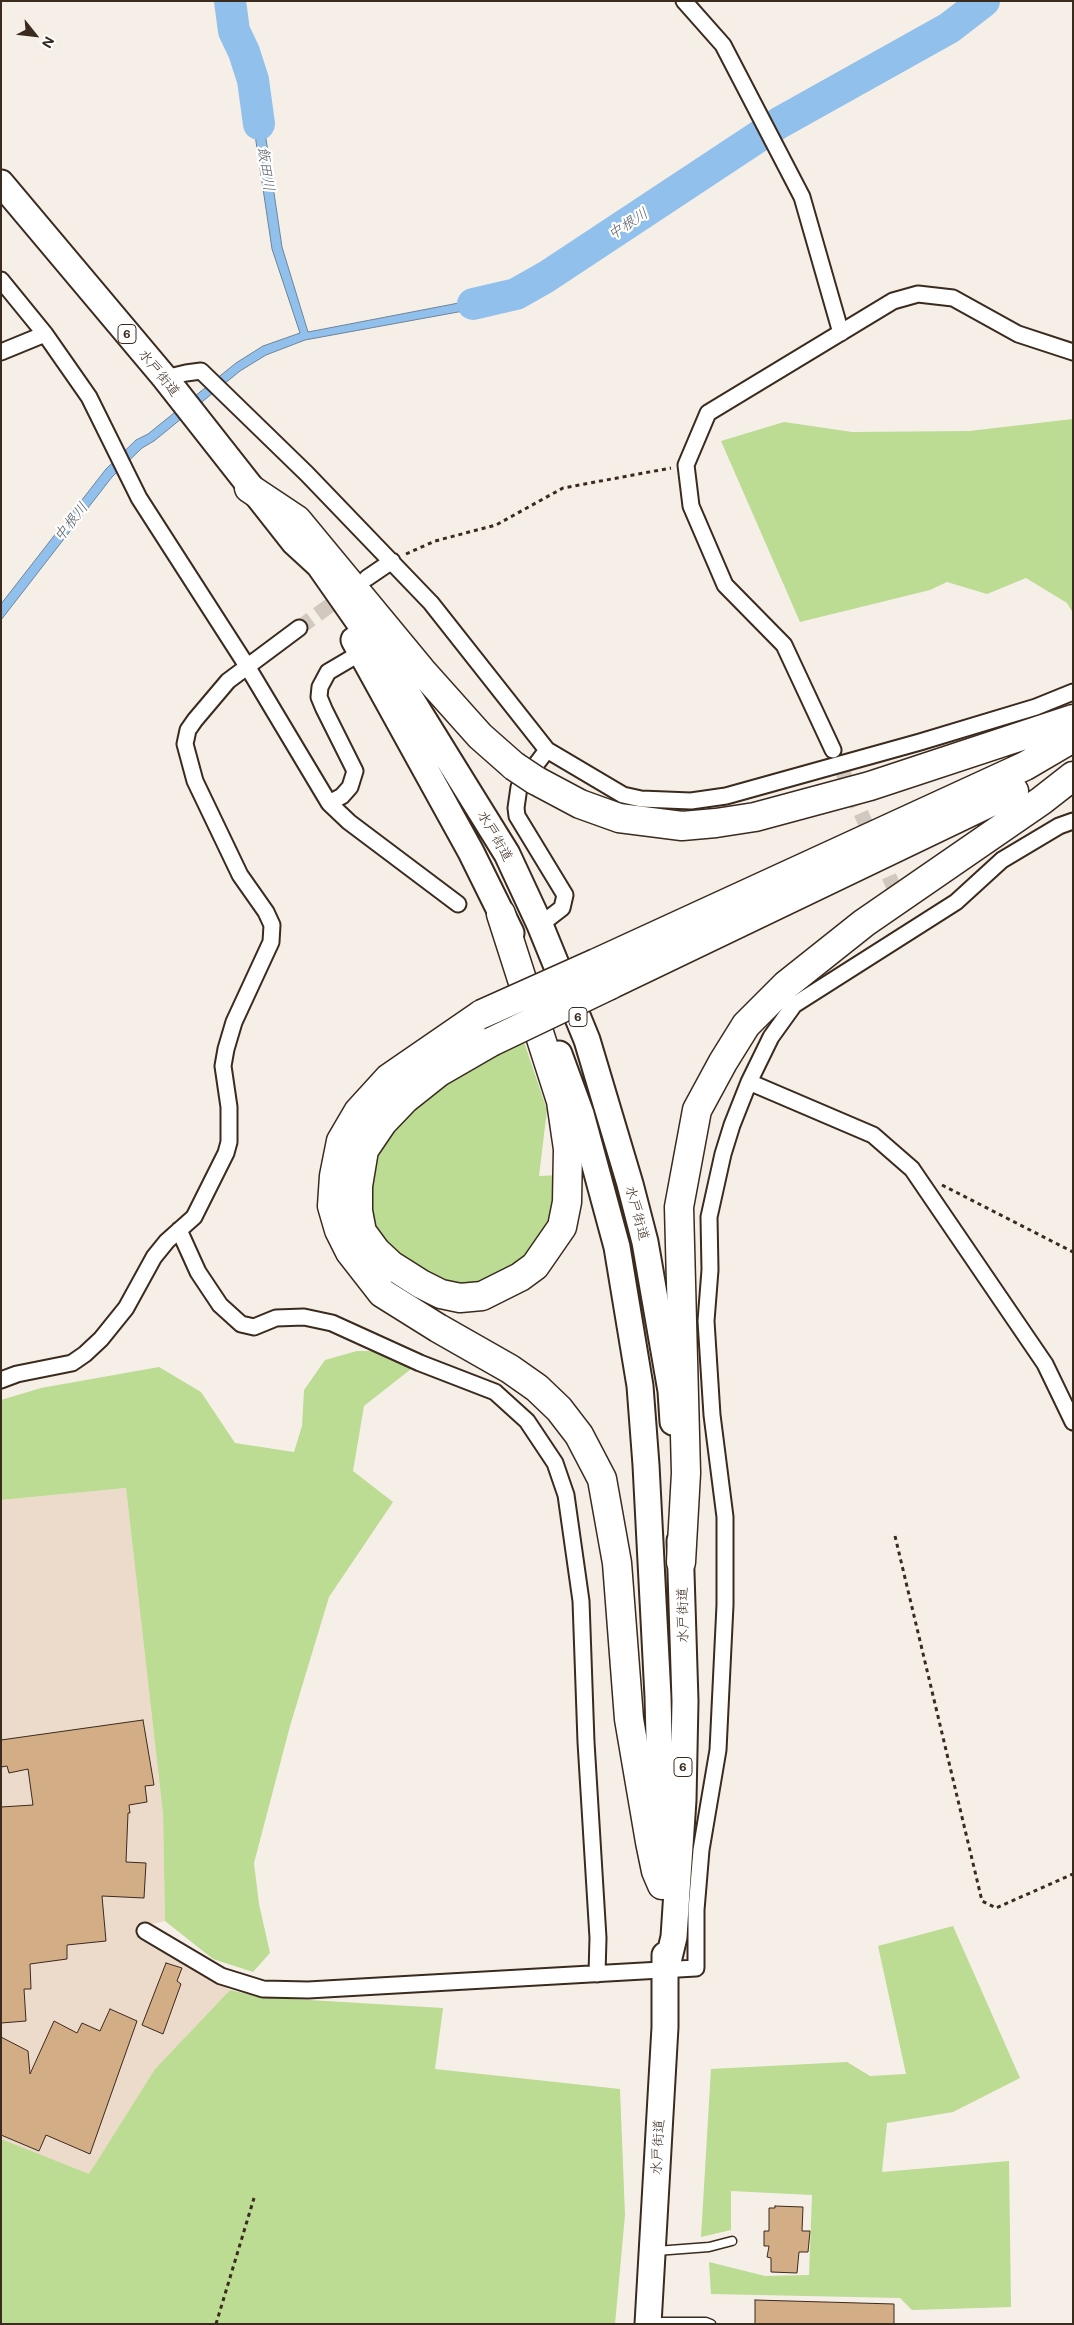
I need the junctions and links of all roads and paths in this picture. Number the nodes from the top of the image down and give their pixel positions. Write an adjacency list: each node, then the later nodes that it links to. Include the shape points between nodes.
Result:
1 (684, 1): 4 (street, via 723,45 802,198)
2 (1, 183): 8 (highway, 水戸街道 / 6)
3 (1, 280): 5 (street)
4 (841, 333): 7 (street, via 893,301 918,294 953,298 1018,334); 9 (street, via 708,413)
5 (45, 334): 6 (street); 16 (street, via 89,397 139,498)
6 (1, 352)
7 (1073, 352)
8 (165, 378): 10 (highway, 水戸街道 / 6); 12 (street, via 201,372)
9 (686, 465): 12 (path, via 563,488 496,525 435,541); 21 (street, via 691,506 725,585 784,645)
10 (249, 488): 11 (highway, 水戸街道 / 6); 18 (highway, via 297,520 480,736 524,773 580,804 619,818 682,826 755,816 870,786)
11 (294, 542): 15 (highway, 水戸街道 / 6, via 313,578); 28 (highway, 水戸街道 / 6, via 319,566 398,678 507,854)
12 (392, 561): 13 (street); 20 (street, via 431,603)
13 (367, 578)
14 (299, 628): 16 (street)
15 (362, 652): 24 (street, via 328,672 320,687 319,697 324,709 355,771 350,787); 27 (highway, 水戸街道 / 6, via 471,852)
16 (247, 666): 24 (street); 32 (street, via 228,681 194,720 185,744 194,781 240,875 266,912 272,926 271,942 234,1022 226,1049 223,1066 229,1107 226,1153 194,1217)
17 (1073, 692): 20 (street, via 1036,707 844,764 726,796 691,801 623,795)
18 (1073, 719)
19 (1073, 738): 29 (highway, via 1025,766)
20 (548, 750): 28 (street, via 519,787 516,808 517,816 566,894 562,908)
21 (833, 750)
22 (1073, 767): 29 (highway, via 1034,781)
23 (1073, 776): 37 (highway, via 1042,801 864,923 786,984 746,1026 697,1110 679,1208 686,1473)
24 (329, 803): 26 (street, via 349,822)
25 (1073, 821): 30 (street, via 1002,860 956,902 909,924 794,1005 771,1037)
26 (458, 904)
27 (501, 914): 29 (highway, bridge, via 561,1101 568,1150 567,1202 562,1227 535,1266 482,1296 460,1298 441,1294 421,1284 376,1252 362,1232 358,1186 364,1150 383,1122 439,1072 491,1042); 39 (highway, 水戸街道 / 6, via 530,972 581,1114 617,1247 630,1315 646,1465 658,1706)
28 (540, 925): 37 (highway, 水戸街道 / 6, via 587,1040 645,1242 671,1391)
29 (603, 974): 39 (highway, bridge, via 482,1014 389,1078 358,1112 341,1141 332,1206 350,1252 382,1293 537,1388 579,1435 602,1479 617,1563 629,1719 650,1842)
30 (749, 1082): 31 (street, via 873,1135); 41 (street, via 723,1154 710,1217 706,1321 712,1415 725,1517 718,1750 701,1850 696,1968)
31 (912, 1168): 33 (path); 35 (street, via 1045,1364)
32 (179, 1230): 34 (street, via 154,1257 126,1308 85,1354 72,1363); 42 (street, via 198,1272 220,1306 241,1324 254,1326 276,1318 304,1317 332,1323 420,1363 495,1392 527,1421 556,1463 566,1495 581,1601 598,1938)
33 (1073, 1252)
34 (1, 1380)
35 (1073, 1422)
36 (895, 1536): 38 (path, via 982,1901 996,1908)
37 (681, 1562): 41 (highway, 水戸街道 / 6, via 685,1700 683,1800 674,1937)
38 (1073, 1874)
39 (662, 1885): 41 (highway, 水戸街道 / 6)
40 (145, 1931): 42 (street, via 221,1976 264,1989)
41 (666, 1970): 42 (street); 45 (highway, 水戸街道 / 6)
42 (597, 1974)
43 (254, 2198): 47 (path)
44 (732, 2241): 45 (lane, via 709,2247)
45 (652, 2252): 46 (highway, 水戸街道 / 6)
46 (648, 2323): 48 (lane)
47 (216, 2324)
48 (711, 2324)

